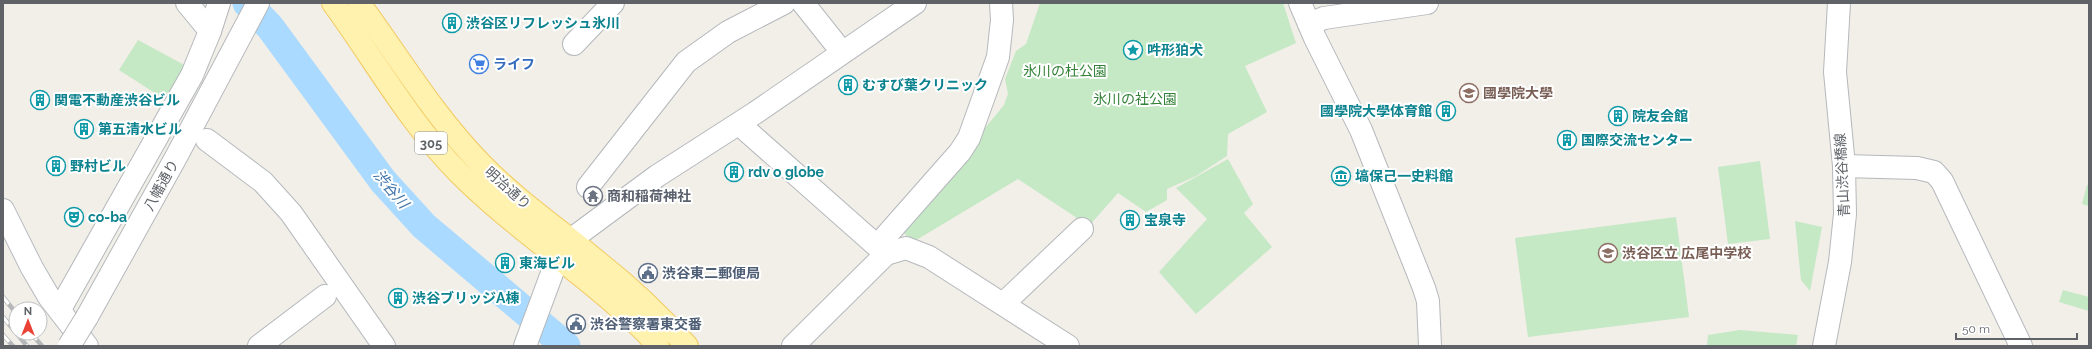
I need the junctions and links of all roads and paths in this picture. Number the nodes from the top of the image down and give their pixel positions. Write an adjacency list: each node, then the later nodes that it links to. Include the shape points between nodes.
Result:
1 (187, 3): 15 (street)
2 (219, 3): 15 (street)
3 (333, 3): 24 (main road, 明治通り / 305, via 441,155 466,179)
4 (359, 3): 24 (main road, 明治通り / 305, via 454,135)
5 (612, 3): 16 (street)
6 (784, 3): 21 (street, via 728,32 686,62)
7 (803, 3): 17 (street)
8 (915, 3): 17 (street)
9 (1001, 3): 25 (street, via 998,58 969,138 960,152 885,237)
10 (1300, 3): 14 (street)
11 (1427, 3): 14 (street, via 1324,18)
12 (1839, 3): 20 (street, 青山渋谷橋線, via 1835,72)
13 (254, 12): 30 (street, 八幡通り, bridge, via 175,159)
14 (1309, 24): 38 (street, via 1361,130 1424,288 1428,301)
15 (210, 31): 28 (street, via 192,75)
16 (574, 44)
17 (842, 52): 18 (street)
18 (739, 124): 24 (street, via 657,176); 25 (street)
19 (207, 140): 33 (street, via 263,182 291,213)
20 (1844, 166): 39 (street, 青山渋谷橋線, via 1846,190 1843,238); 40 (street, via 1917,168 1934,172 1942,181)
21 (588, 188)
22 (3, 210): 28 (street, via 32,268 49,297)
23 (1082, 229): 27 (street)
24 (564, 249): 29 (street); 34 (main road, 明治通り / 305); 35 (main road, 明治通り / 305, via 599,262 645,303)
25 (884, 251): 27 (street, via 906,248 929,257); 36 (street)
26 (325, 296): 32 (street)
27 (1003, 304): 37 (street)
28 (60, 309): 31 (street)
29 (527, 341)
30 (69, 346)
31 (87, 346)
32 (259, 346)
33 (384, 346)
34 (658, 346)
35 (687, 346)
36 (793, 346)
37 (1068, 346)
38 (1430, 346)
39 (1824, 346)
40 (2021, 346)

